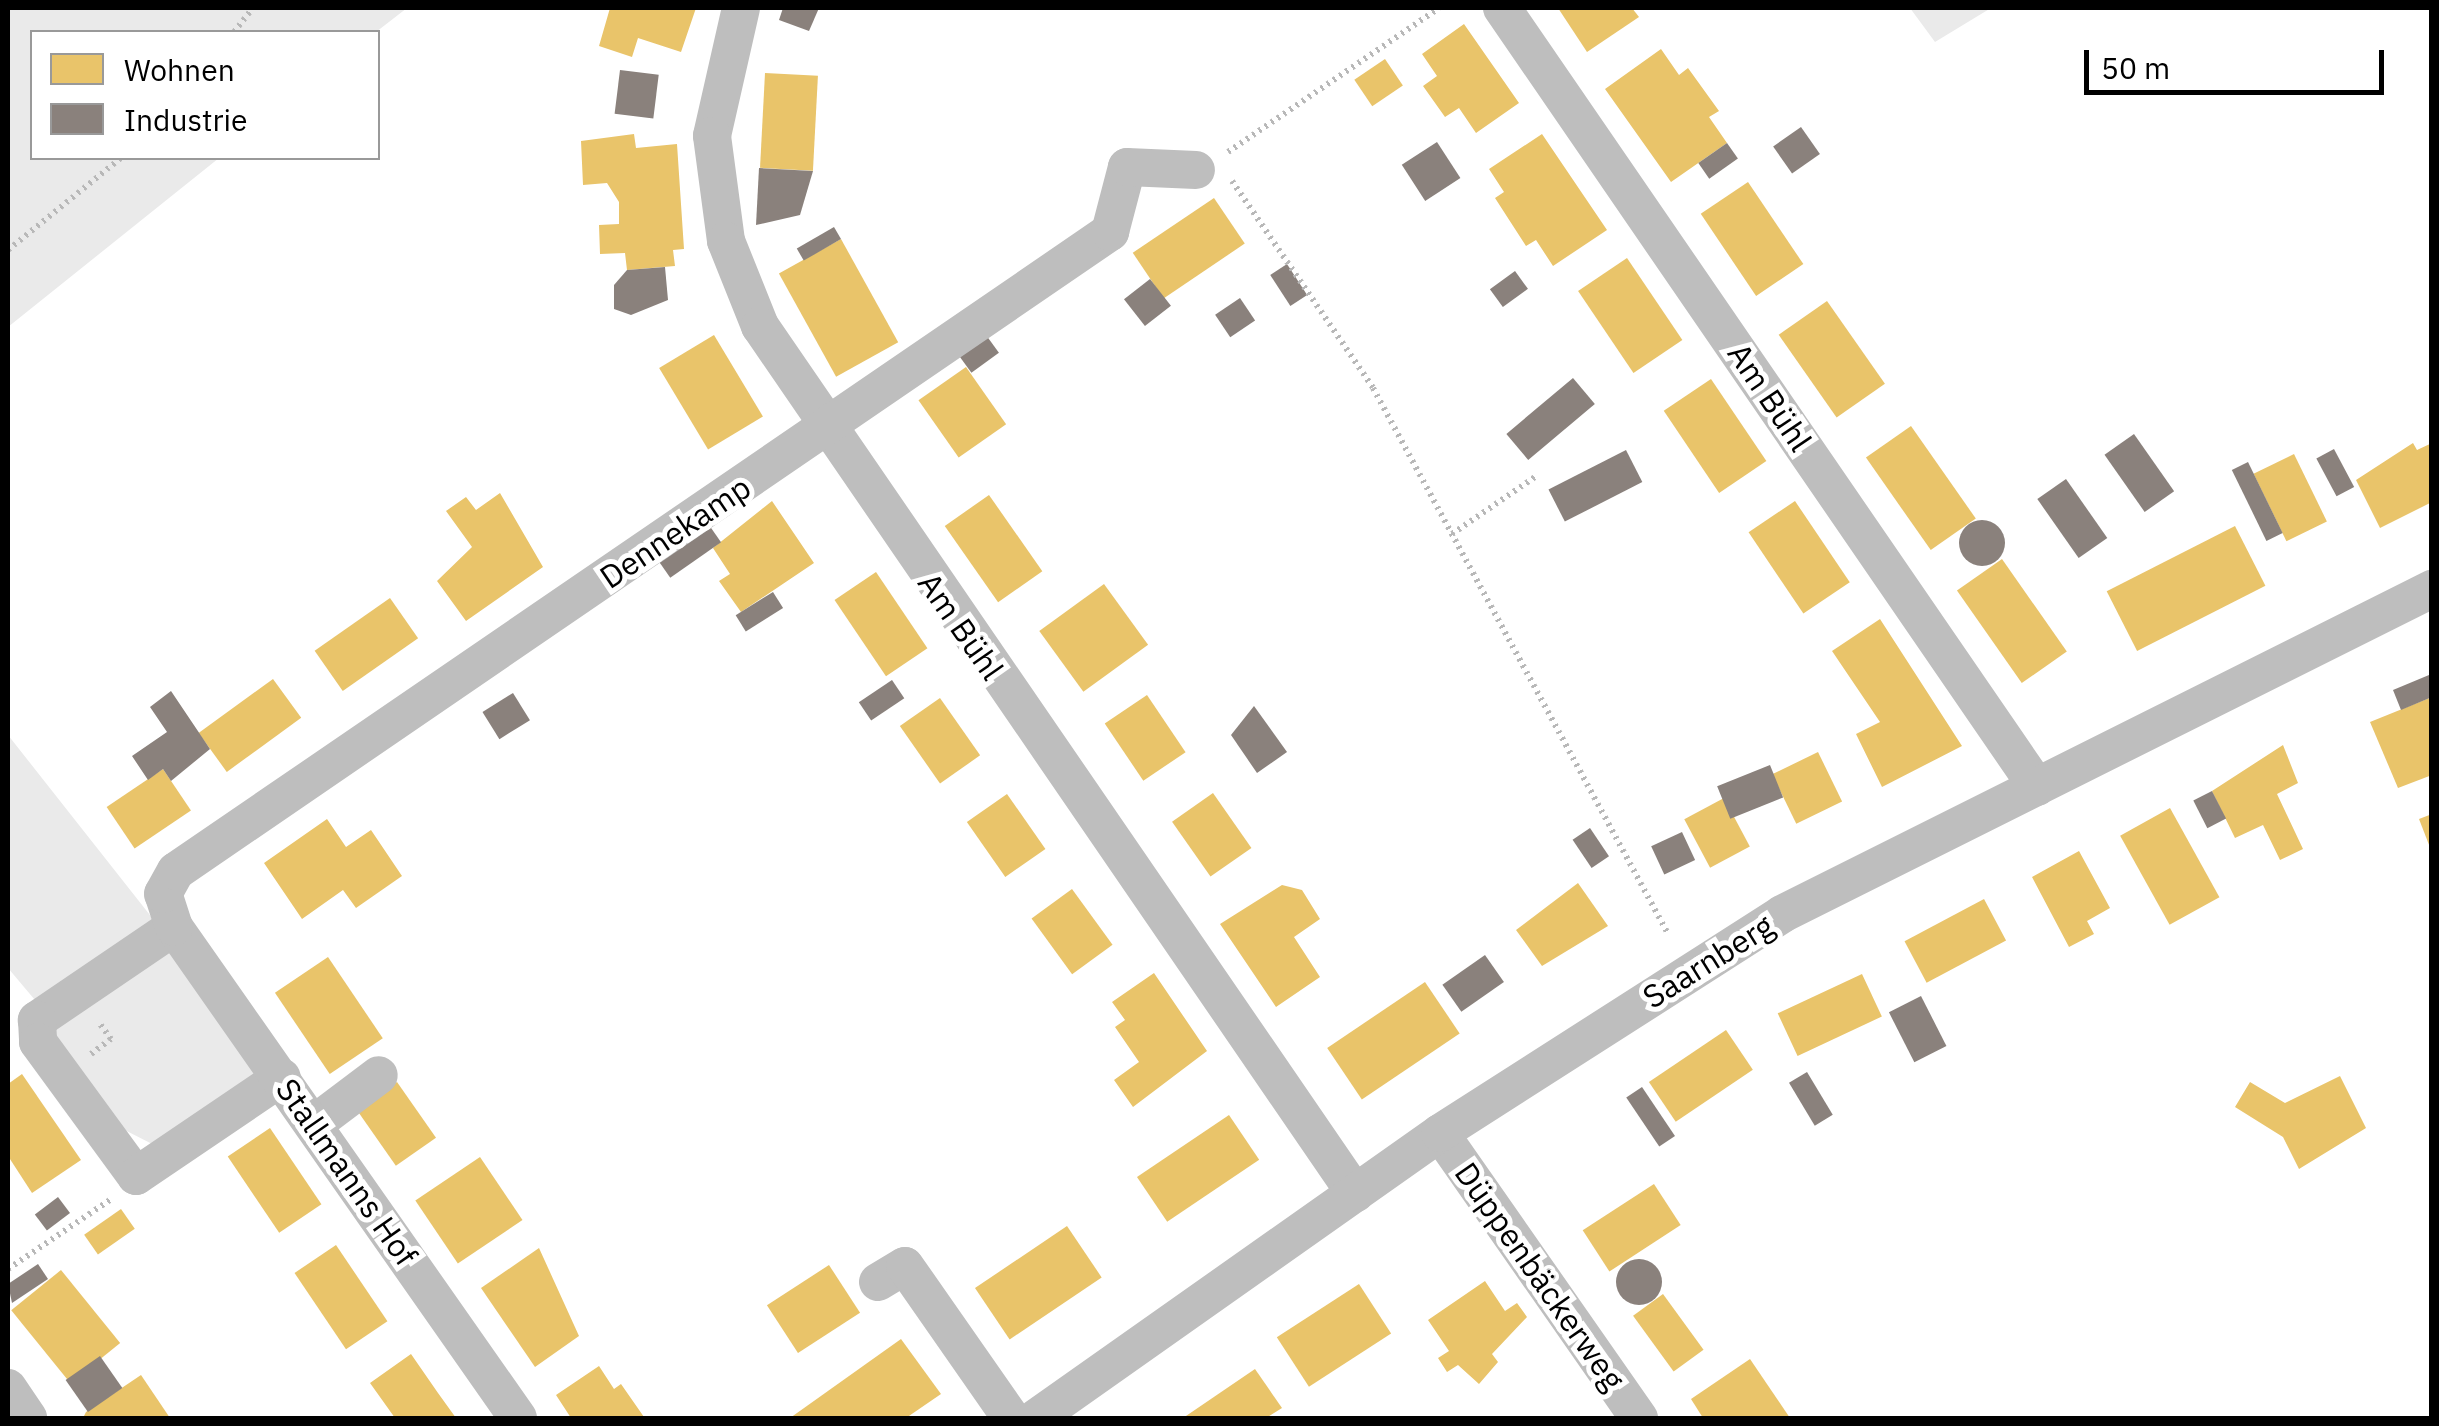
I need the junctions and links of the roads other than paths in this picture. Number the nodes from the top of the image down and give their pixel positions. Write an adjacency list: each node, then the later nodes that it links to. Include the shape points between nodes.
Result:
1 (740, 8): 4 (street, Am Bühl, via 712,136 726,241 760,326)
2 (1502, 8): 6 (street, Am Bühl)
3 (1207, 165): 4 (street, Dennekamp, via 1127,167 1110,232)
4 (826, 430): 7 (street, Dennekamp, via 176,871 162,894); 12 (street, Am Bühl)
5 (2432, 589): 6 (street, Saarnberg)
6 (2037, 787): 11 (street, Saarnberg, via 1782,914)
7 (174, 926): 9 (street, Stallmanns Hof); 9 (street, via 37,1020 38,1042 136,1176)
8 (378, 1075): 10 (street)
9 (282, 1077): 10 (street, Stallmanns Hof)
10 (314, 1124): 16 (street, Stallmanns Hof)
11 (1440, 1133): 12 (street, Saarnberg); 19 (street, Düppenbäckerweg)
12 (1355, 1193): 18 (street, Saarnberg)
13 (878, 1282): 17 (street, via 905,1266)
14 (8, 1388): 15 (street)
15 (28, 1418)
16 (518, 1418)
17 (1011, 1418)
18 (1036, 1418)
19 (1639, 1418)

